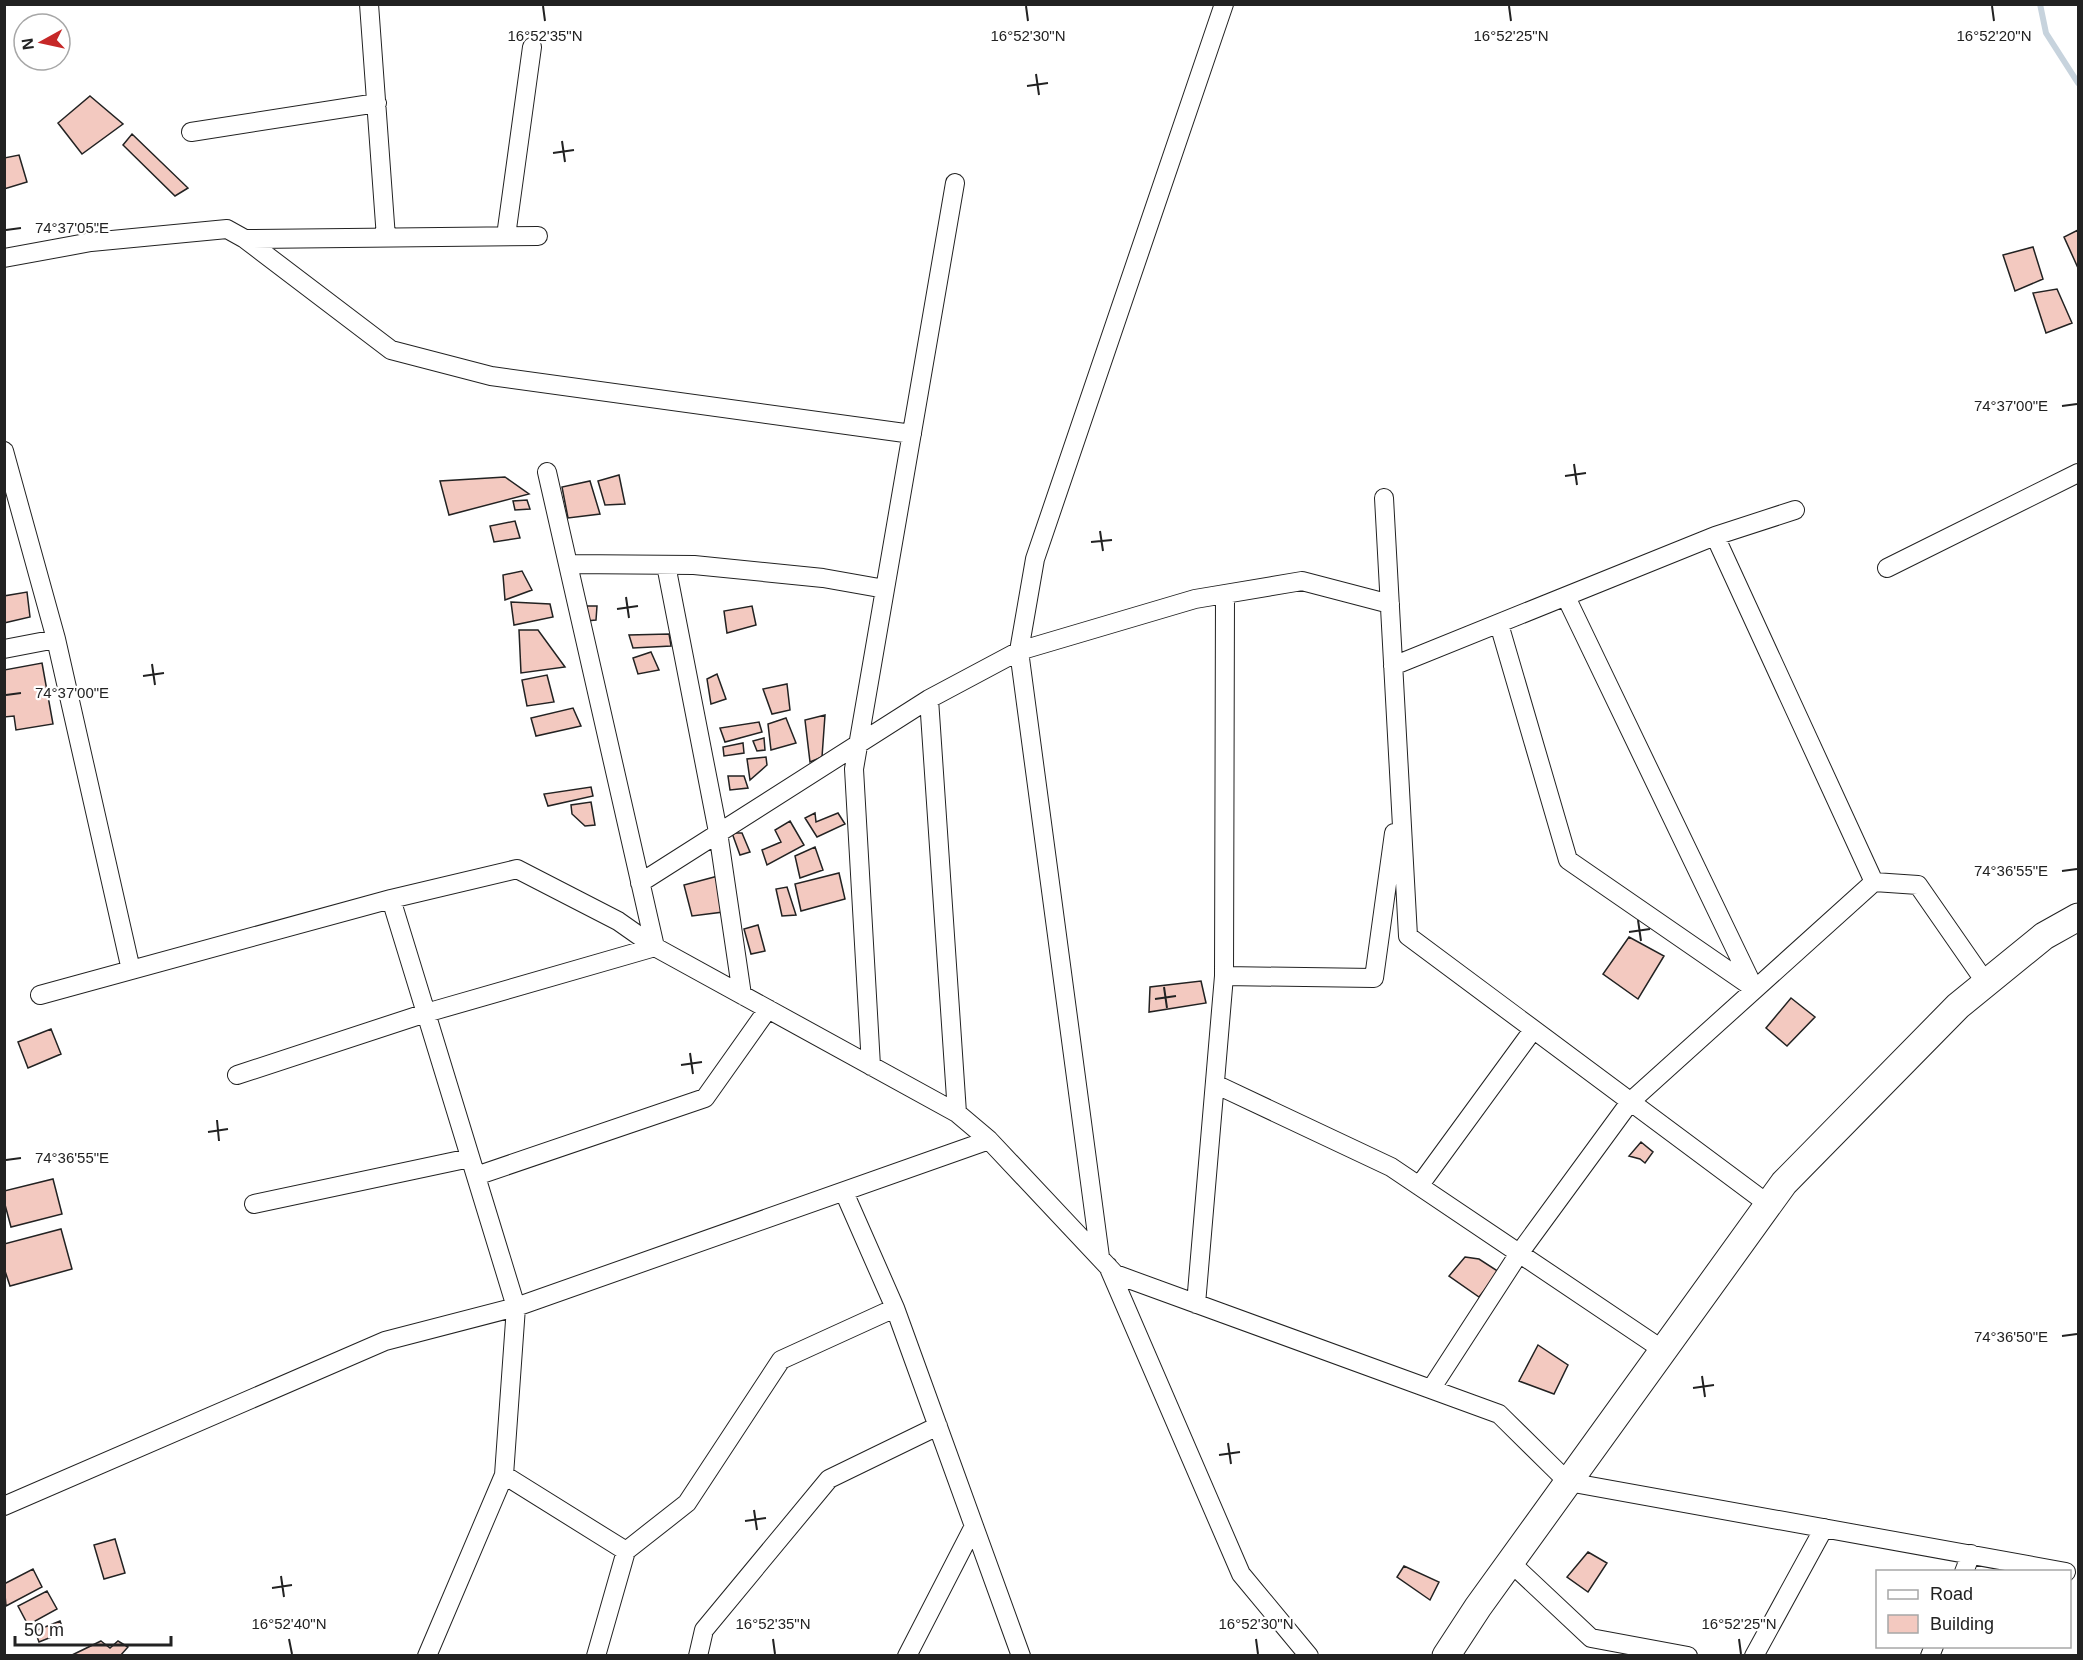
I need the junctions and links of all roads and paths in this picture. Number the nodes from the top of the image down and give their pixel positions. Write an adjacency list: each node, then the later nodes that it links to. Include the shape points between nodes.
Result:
1 (369, 4): 4 (street)
2 (1224, 4): 29 (street, via 1035,559)
3 (532, 47): 7 (street)
4 (377, 103): 5 (street); 9 (street)
5 (191, 132)
6 (955, 183): 12 (street)
7 (506, 236): 8 (street); 9 (street)
8 (538, 236)
9 (386, 238): 10 (street)
10 (245, 239): 11 (street, via 227,229 91,242); 12 (street, via 391,350 491,376)
11 (4, 258)
12 (912, 434): 22 (street)
13 (4, 451): 27 (street)
14 (547, 472): 19 (street)
15 (2079, 473): 21 (street)
16 (1384, 498): 25 (street)
17 (1795, 510): 18 (street)
18 (1715, 536): 24 (street); 35 (street)
19 (568, 564): 20 (street); 36 (street)
20 (666, 565): 22 (street, via 824,578); 34 (street)
21 (1887, 568)
22 (885, 589): 32 (street)
23 (1225, 594): 25 (street, via 1302,581); 29 (street); 41 (street)
24 (1566, 597): 26 (street); 43 (street)
25 (1390, 604): 30 (street)
26 (1499, 624): 30 (street); 43 (street, via 1568,860)
27 (56, 639): 28 (street); 40 (street)
28 (4, 649)
29 (1019, 651): 31 (street); 62 (street)
30 (1393, 666): 33 (street)
31 (929, 699): 32 (street); 53 (street)
32 (858, 744): 34 (street); 49 (street, via 854,769)
33 (1400, 791): 41 (street, via 1374,978); 48 (street, via 1408,936)
34 (718, 832): 36 (street); 45 (street)
35 (1874, 882): 42 (street, via 1918,885); 43 (street)
36 (640, 883): 39 (street)
37 (391, 899): 39 (street, via 517,869 618,921); 40 (street); 47 (street)
38 (2079, 917): 42 (main road, via 2044,936)
39 (655, 947): 45 (street); 47 (street)
40 (131, 970): 44 (street)
41 (1224, 976): 51 (street)
42 (1986, 983): 60 (main road, via 1958,1006)
43 (1755, 989): 52 (street)
44 (40, 995)
45 (742, 995): 46 (street)
46 (768, 1009): 49 (street); 56 (street, via 705,1098)
47 (426, 1013): 50 (street); 55 (street)
48 (1533, 1030): 52 (street); 57 (street)
49 (872, 1066): 53 (street)
50 (237, 1075)
51 (1215, 1084): 57 (street, via 1392,1167); 63 (street)
52 (1630, 1102): 60 (street); 61 (street)
53 (957, 1113): 54 (street)
54 (989, 1140): 58 (street); 62 (street)
55 (470, 1158): 56 (street); 59 (street)
56 (476, 1176): 64 (street)
57 (1419, 1186): 61 (street)
58 (844, 1192): 64 (street); 65 (street)
59 (254, 1204)
60 (1768, 1204): 66 (main road)
61 (1519, 1253): 66 (street); 67 (street)
62 (1104, 1262): 63 (street, via 1115,1274); 84 (street, via 1241,1574)
63 (1196, 1304): 67 (street)
64 (516, 1307): 69 (street); 71 (street, via 385,1341)
65 (895, 1308): 68 (street); 74 (street, via 781,1360 687,1503)
66 (1663, 1350): 70 (main road)
67 (1431, 1389): 70 (street, via 1499,1414)
68 (938, 1426): 72 (street); 81 (street, via 829,1479 704,1630)
69 (504, 1474): 74 (street); 79 (street)
70 (1568, 1482): 73 (street); 76 (main road)
71 (4, 1506)
72 (974, 1526): 82 (street); 83 (street)
73 (1824, 1528): 75 (street); 87 (street)
74 (626, 1551): 80 (street)
75 (1971, 1554): 77 (street); 78 (street)
76 (1510, 1562): 85 (main road); 86 (street, via 1590,1638)
77 (1965, 1570)
78 (2057, 1570)
79 (427, 1656)
80 (596, 1656)
81 (698, 1656)
82 (908, 1656)
83 (1021, 1656)
84 (1309, 1656)
85 (1446, 1656)
86 (1688, 1656)
87 (1754, 1656)

